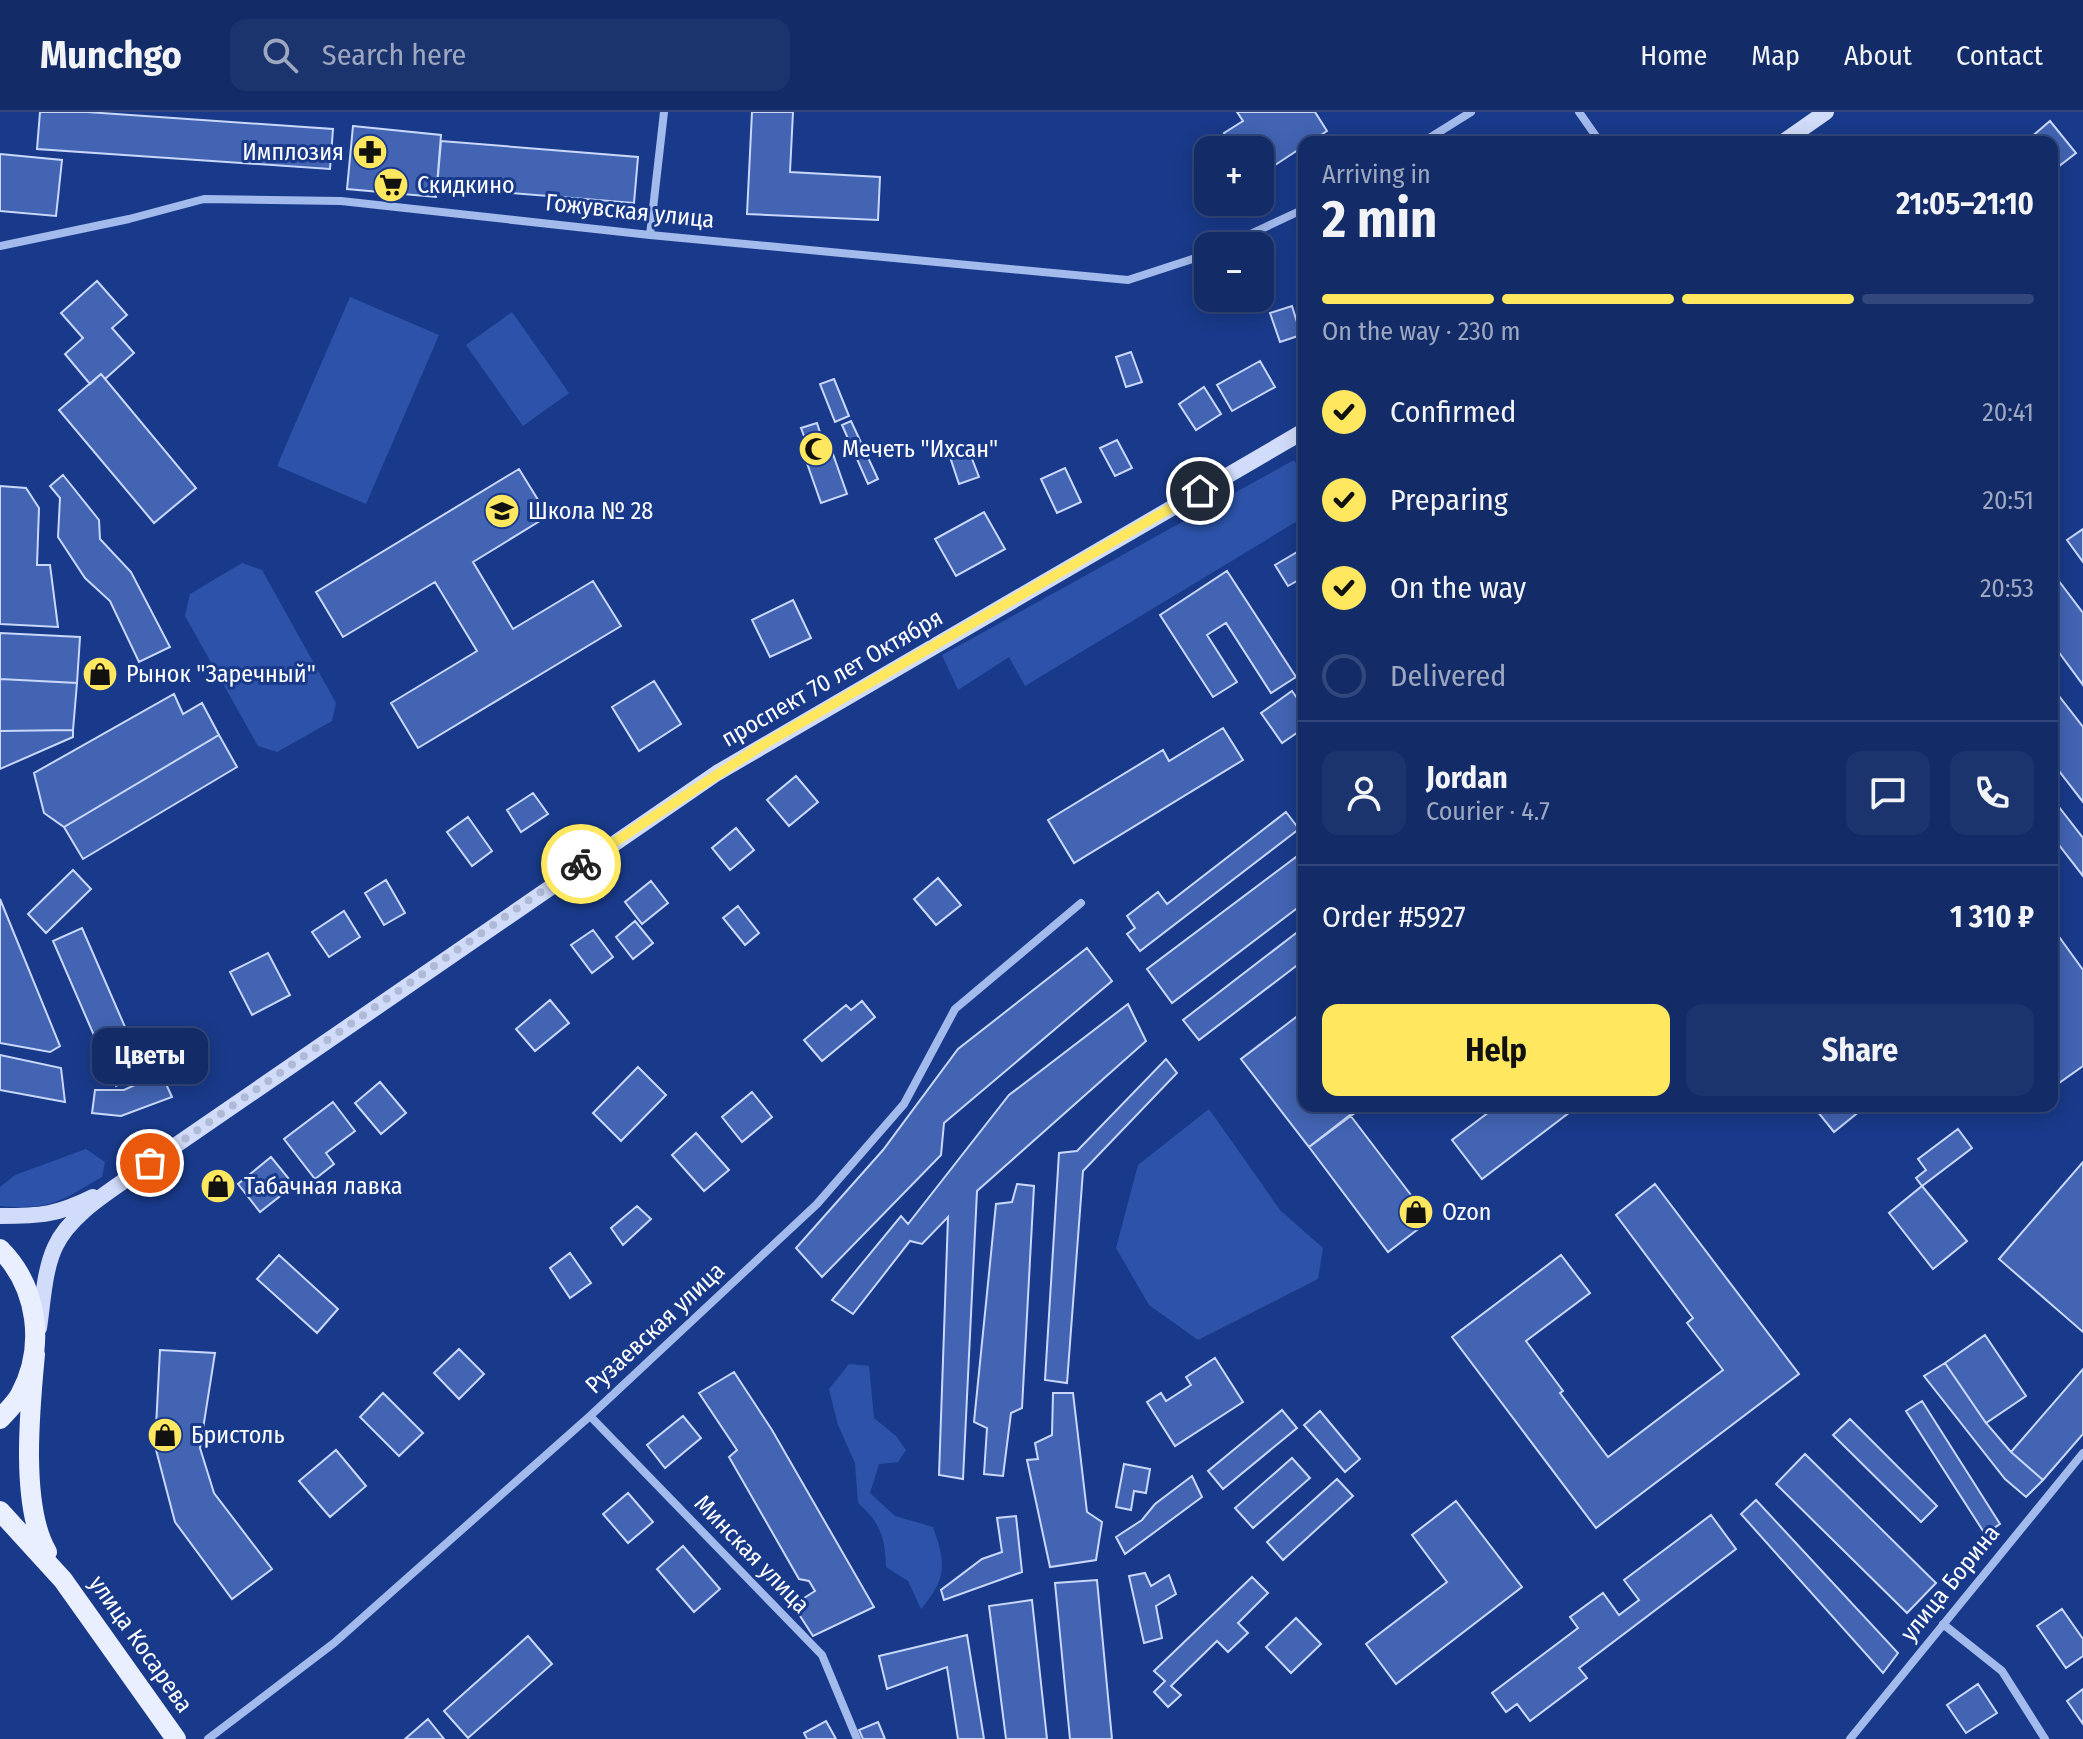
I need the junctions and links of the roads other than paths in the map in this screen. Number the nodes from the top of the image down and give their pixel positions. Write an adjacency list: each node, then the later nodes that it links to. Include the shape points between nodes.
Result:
1 (664, 112): 10 (street)
2 (1471, 112): 5 (street)
3 (1579, 112): 6 (street)
4 (1826, 112): 7 (main road)
5 (1433, 136)
6 (1596, 136)
7 (1792, 136)
8 (1298, 212): 9 (street)
9 (1255, 232)
10 (650, 235): 11 (street, Гожувская улица, via 341,201 204,199); 12 (street, Гожувская улица, via 1128,280)
11 (0, 246)
12 (1194, 259)
13 (1298, 434): 15 (main road, проспект 70 лет Октября, via 717,773)
14 (1081, 903): 19 (street, Рузаевская улица, via 955,1009 904,1104 817,1204)
15 (123, 1181): 16 (main road, проспект 70 лет Октября, via 64,1212); 18 (main road, проспект 70 лет Октября, via 73,1221 56,1246)
16 (0, 1216)
17 (0, 1249): 18 (main road, улица Косарева, via 28,1289)
18 (35, 1347): 20 (main road, via 20,1395); 23 (main road, улица Косарева, via 30,1411 33,1517)
19 (590, 1416): 26 (street, Рузаевская улица, via 334,1643); 27 (street, Минская улица, via 822,1655)
20 (0, 1419)
21 (2083, 1453): 24 (street, улица Борина)
22 (0, 1511): 23 (main road, улица Косарева)
23 (63, 1580): 25 (main road, улица Косарева)
24 (1943, 1624): 28 (street, улица Борина); 29 (street, via 2002,1671)
25 (176, 1739)
26 (208, 1739)
27 (857, 1739)
28 (1850, 1739)
29 (2045, 1739)

